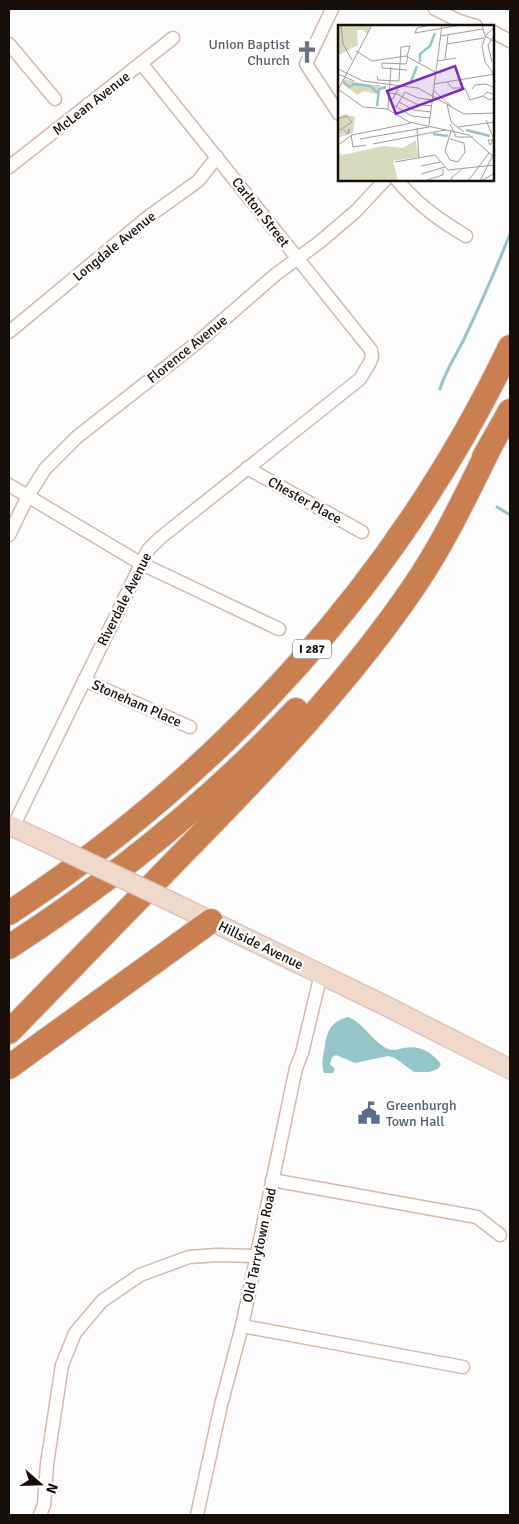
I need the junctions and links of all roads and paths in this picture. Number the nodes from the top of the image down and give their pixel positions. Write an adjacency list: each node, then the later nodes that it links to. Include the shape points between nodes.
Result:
1 (332, 9): 10 (street, via 306,64)
2 (435, 9): 3 (street)
3 (458, 24)
4 (494, 32): 6 (street)
5 (173, 38): 8 (street, McLean Avenue)
6 (510, 40)
7 (9, 44): 9 (street)
8 (141, 63): 11 (street, Carlton Street); 12 (street, McLean Avenue)
9 (55, 99)
10 (338, 112)
11 (217, 157): 16 (street, Carlton Street); 17 (street, Longdale Avenue, via 198,181)
12 (9, 167)
13 (384, 181): 16 (street, Florence Avenue, via 356,211)
14 (398, 181): 15 (street, via 435,217)
15 (466, 236)
16 (297, 259): 19 (street, Carlton Street, via 371,350); 24 (street, Florence Avenue, via 77,438 45,469)
17 (9, 332)
18 (510, 347): 32 (highway, I 287, via 467,429 411,520 308,654 255,712 176,787)
19 (369, 364): 22 (street, Riverdale Avenue, via 360,379)
20 (510, 411): 21 (highway, I 287)
21 (492, 443): 36 (highway, I 287, via 451,511 381,610 276,732 157,841 92,891); 38 (highway, via 457,514 416,584 346,676 232,804)
22 (247, 468): 25 (street, Chester Place); 27 (street, Riverdale Avenue, via 160,538)
23 (9, 485): 24 (street)
24 (28, 496): 26 (street, Florence Avenue); 27 (street)
25 (362, 532)
26 (9, 535)
27 (140, 563): 28 (street); 29 (street, Riverdale Avenue)
28 (279, 629)
29 (84, 680): 30 (street, Stoneham Place); 31 (street, Riverdale Avenue)
30 (190, 727)
31 (11, 826): 35 (main road, Hillside Avenue, bridge)
32 (44, 890): 33 (highway); 34 (highway, I 287)
33 (9, 909)
34 (9, 913)
35 (211, 921): 37 (main road, Hillside Avenue); 39 (highway)
36 (9, 947)
37 (321, 974): 40 (main road, Hillside Avenue); 41 (street, Old Tarrytown Road, via 296,1068)
38 (9, 1032)
39 (9, 1067)
40 (510, 1069)
41 (272, 1180): 42 (street, via 477,1217); 43 (street, Old Tarrytown Road)
42 (500, 1235)
43 (256, 1256): 44 (street, Old Tarrytown Road); 46 (street, via 189,1257 140,1275 102,1301 75,1333 62,1365 44,1505)
44 (242, 1326): 45 (street); 47 (street, Old Tarrytown Road)
45 (463, 1368)
46 (40, 1515)
47 (197, 1515)

